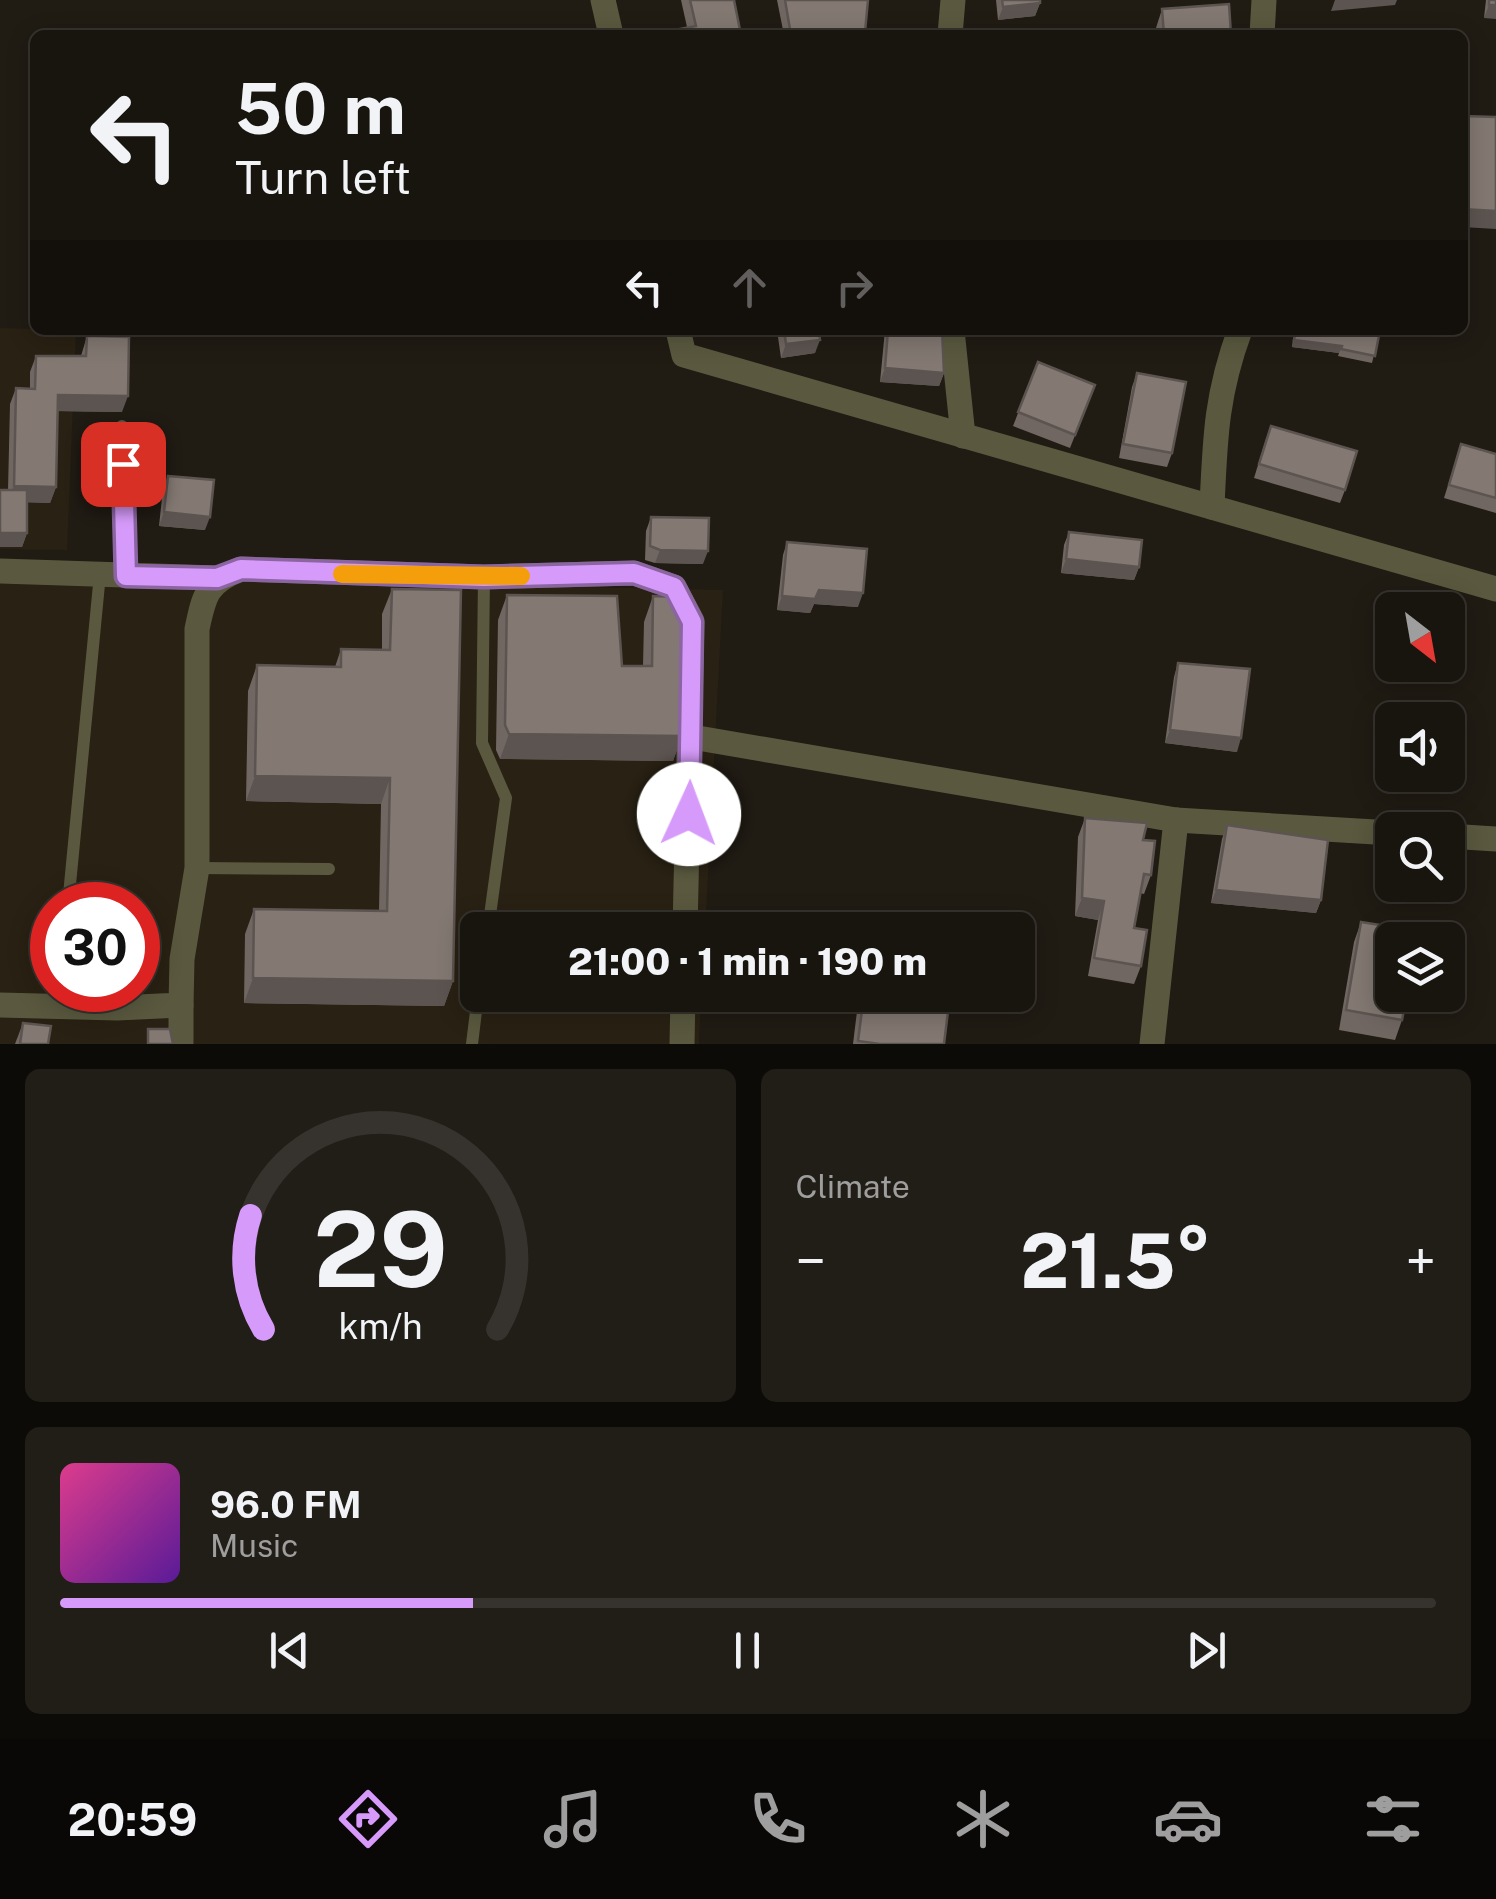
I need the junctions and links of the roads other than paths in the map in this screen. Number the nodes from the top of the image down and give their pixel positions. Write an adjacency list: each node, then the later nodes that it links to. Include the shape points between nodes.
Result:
1 (603, 0): 4 (street)
2 (954, 0): 5 (street)
3 (1264, 0): 6 (street)
4 (610, 30)
5 (951, 30)
6 (1262, 30)
7 (679, 335): 11 (street, via 684,356)
8 (953, 335): 11 (street)
9 (1238, 335): 12 (street, via 1215,420)
10 (122, 426): 14 (lane)
11 (964, 436): 12 (street)
12 (1212, 507): 17 (street)
13 (0, 571): 14 (street)
14 (113, 575): 16 (street); 25 (lane)
15 (484, 577): 16 (street, via 241,569); 18 (street, via 634,573 674,587 692,622); 26 (lane, via 482,743 506,798)
16 (217, 578): 23 (street, via 202,601 197,629)
17 (1496, 588)
18 (692, 737): 19 (street); 27 (street)
19 (1176, 820): 20 (street); 35 (street)
20 (1375, 832)
21 (1465, 837): 22 (street)
22 (1496, 840)
23 (197, 868): 24 (lane); 29 (street)
24 (329, 868)
25 (71, 882)
26 (490, 912)
27 (686, 912)
28 (0, 1005): 29 (street)
29 (181, 1005): 32 (street)
30 (476, 1012): 33 (lane)
31 (683, 1012): 34 (street)
32 (181, 1044)
33 (472, 1044)
34 (682, 1044)
35 (1152, 1044)

